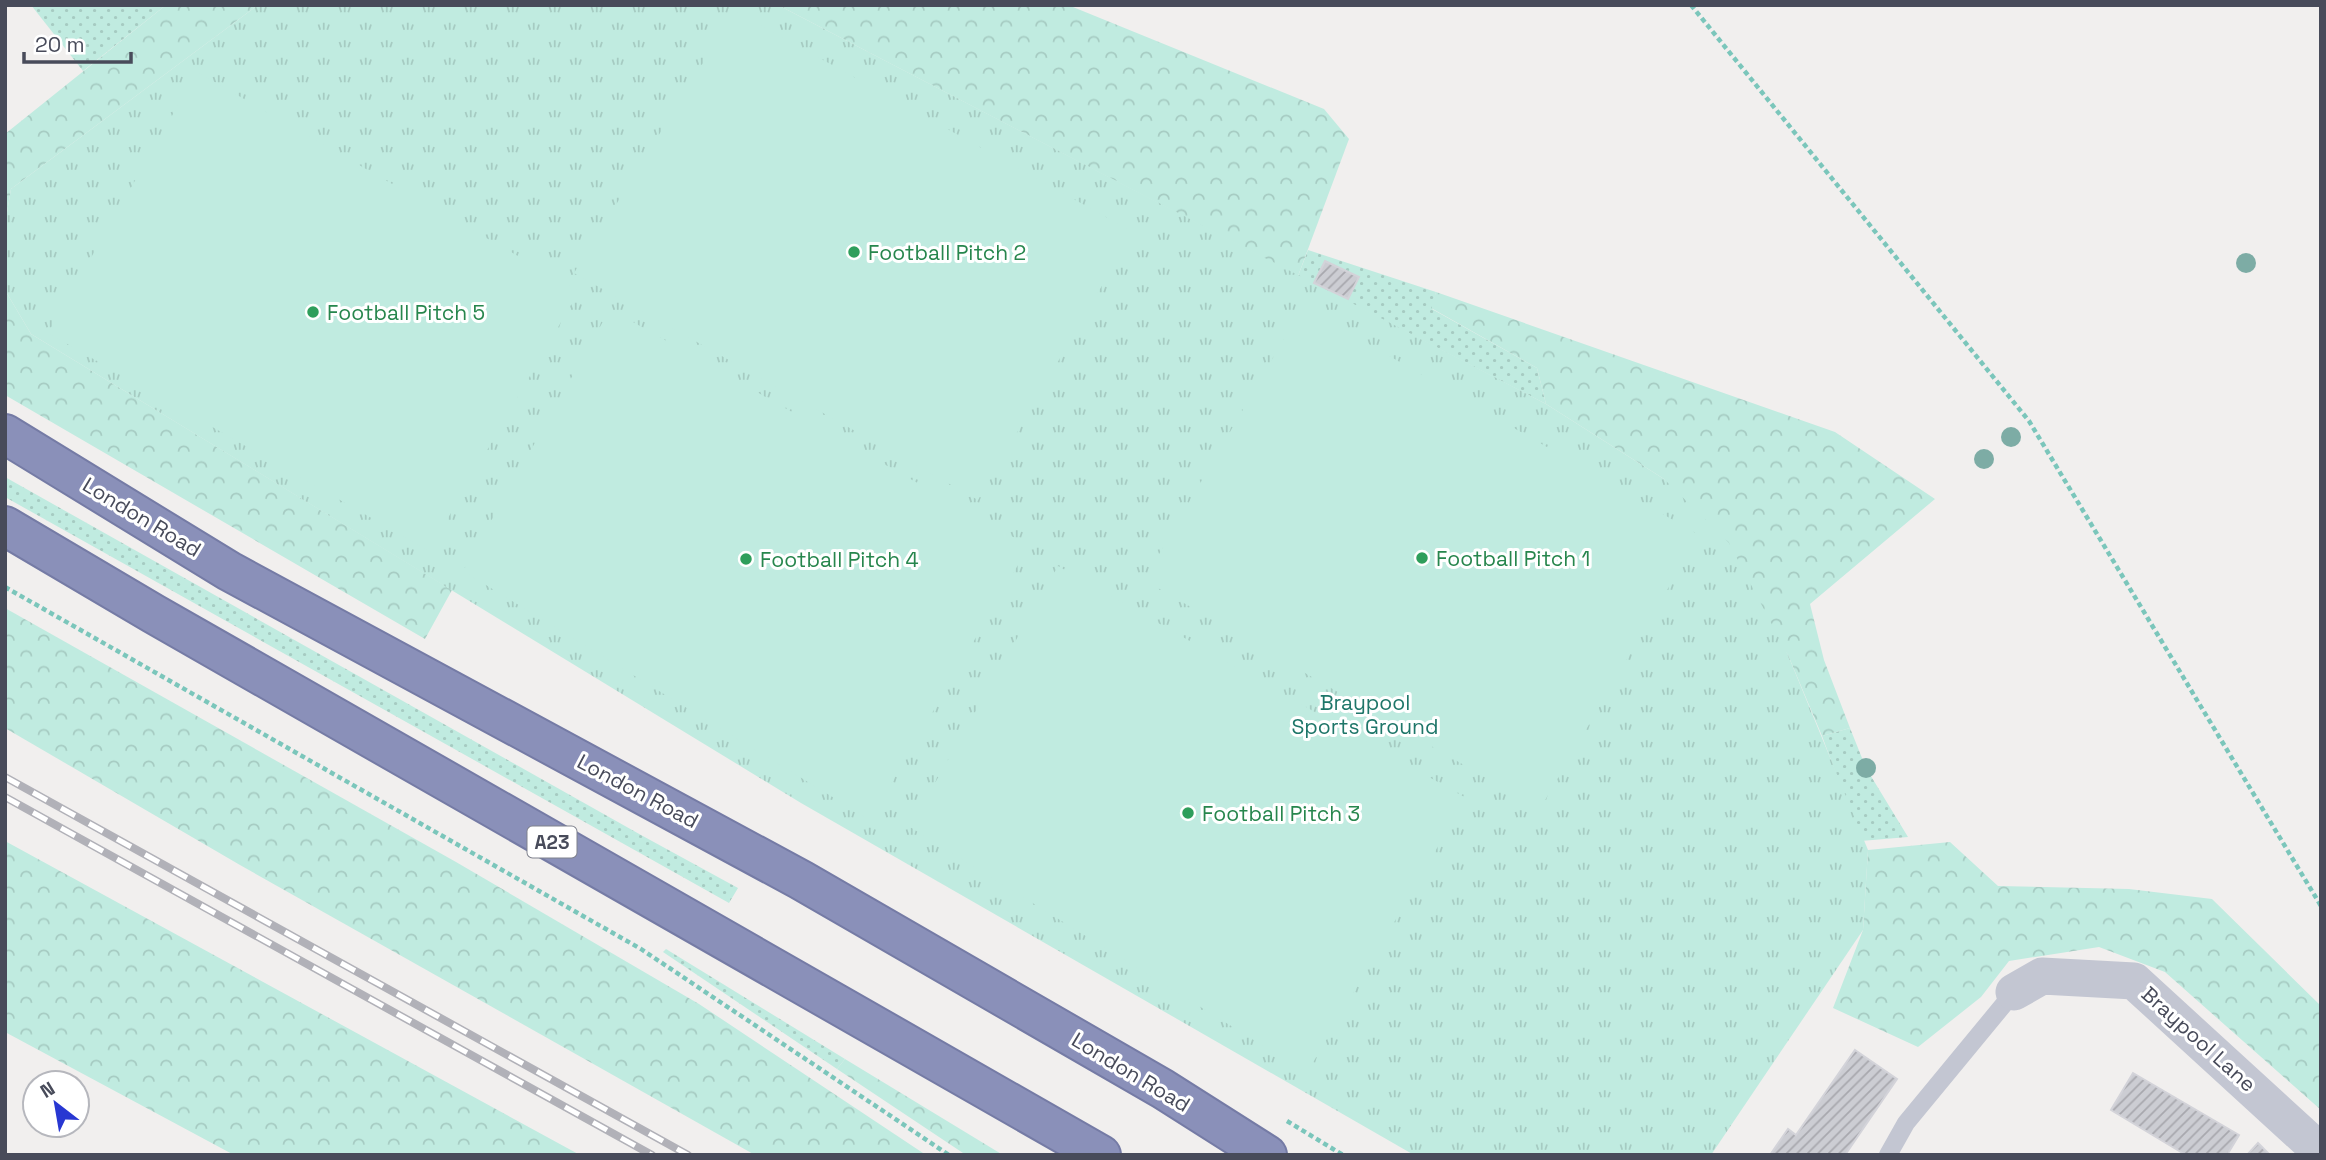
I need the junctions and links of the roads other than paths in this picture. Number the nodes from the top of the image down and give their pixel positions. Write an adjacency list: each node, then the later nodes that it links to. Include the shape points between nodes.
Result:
1 (5, 434): 6 (highway, London Road, via 229,571 801,880 1163,1089)
2 (5, 526): 5 (highway, A23)
3 (2014, 992): 4 (street, Braypool Lane, via 2042,976 2134,981); 7 (lane, Braypool Lane, via 1906,1123)
4 (2321, 1152)
5 (1101, 1155)
6 (1267, 1155)
7 (1888, 1155)

